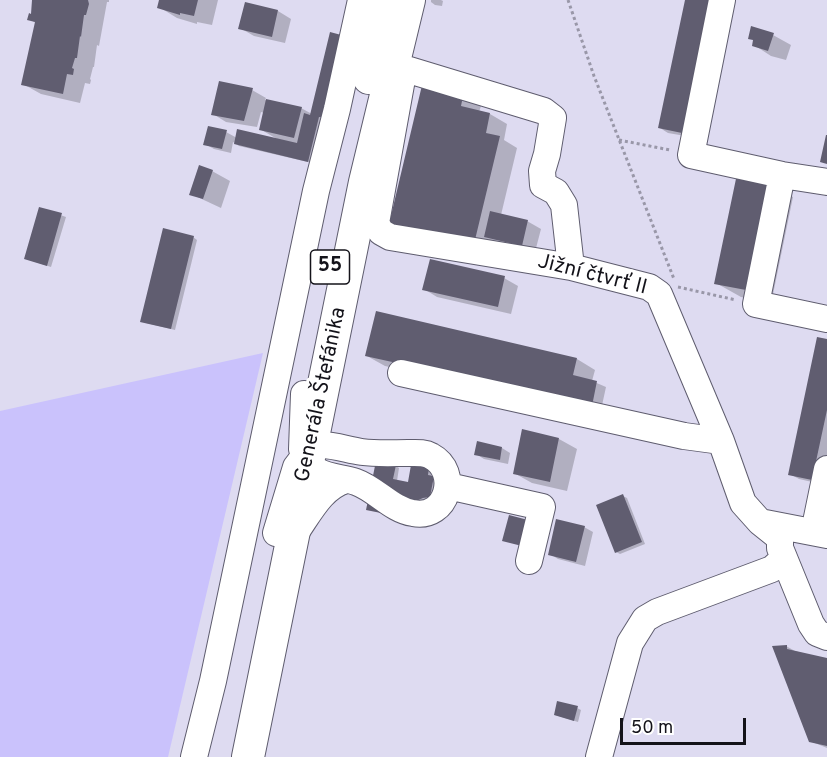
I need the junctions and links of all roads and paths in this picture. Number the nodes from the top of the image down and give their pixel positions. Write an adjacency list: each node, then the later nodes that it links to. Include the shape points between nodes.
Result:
1 (361, 0): 29 (street)
2 (386, 0): 16 (main road, Generála Štefánika / 55)
3 (409, 0): 16 (main road, Generála Štefánika / 55)
4 (568, 0): 6 (path)
5 (722, 0): 7 (street)
6 (619, 140): 7 (path); 11 (path)
7 (691, 155): 8 (street)
8 (782, 175): 9 (street); 13 (street)
9 (827, 182)
10 (571, 267): 10 (street, Jižní čtvrť II, via 390,237 381,232 376,223 402,80 409,70 544,111 553,118 542,171 543,185 556,192 564,204); 17 (street, Jižní čtvrť II, via 633,282 659,294)
11 (676, 286): 12 (path); 13 (path)
12 (681, 297)
13 (756, 304): 14 (street)
14 (827, 319)
15 (401, 374): 17 (street)
16 (313, 396): 18 (street, via 335,440); 19 (main road, Generála Štefánika / 55); 25 (main road, Generála Štefánika / 55)
17 (721, 441): 23 (street, Jižní čtvrť II, via 743,504)
18 (351, 450): 19 (street, via 321,445); 22 (street, via 430,456 444,467)
19 (307, 457): 21 (street, via 318,472); 25 (main road, Generála Štefánika / 55)
20 (827, 469): 24 (street)
21 (345, 480): 22 (street, via 358,483 414,514 434,510 445,498); 25 (street, via 330,487)
22 (448, 486): 27 (street, via 542,507)
23 (760, 522): 24 (street); 26 (street, Jižní čtvrť II, via 780,538)
24 (820, 533)
25 (284, 535): 30 (main road, Generála Štefánika / 55); 31 (main road, Generála Štefánika / 55)
26 (784, 558): 28 (street, Jižní čtvrť II, via 811,624 817,633); 32 (street, via 772,569 645,619 630,643)
27 (529, 561)
28 (827, 637)
29 (194, 757)
30 (229, 757)
31 (248, 757)
32 (599, 757)

